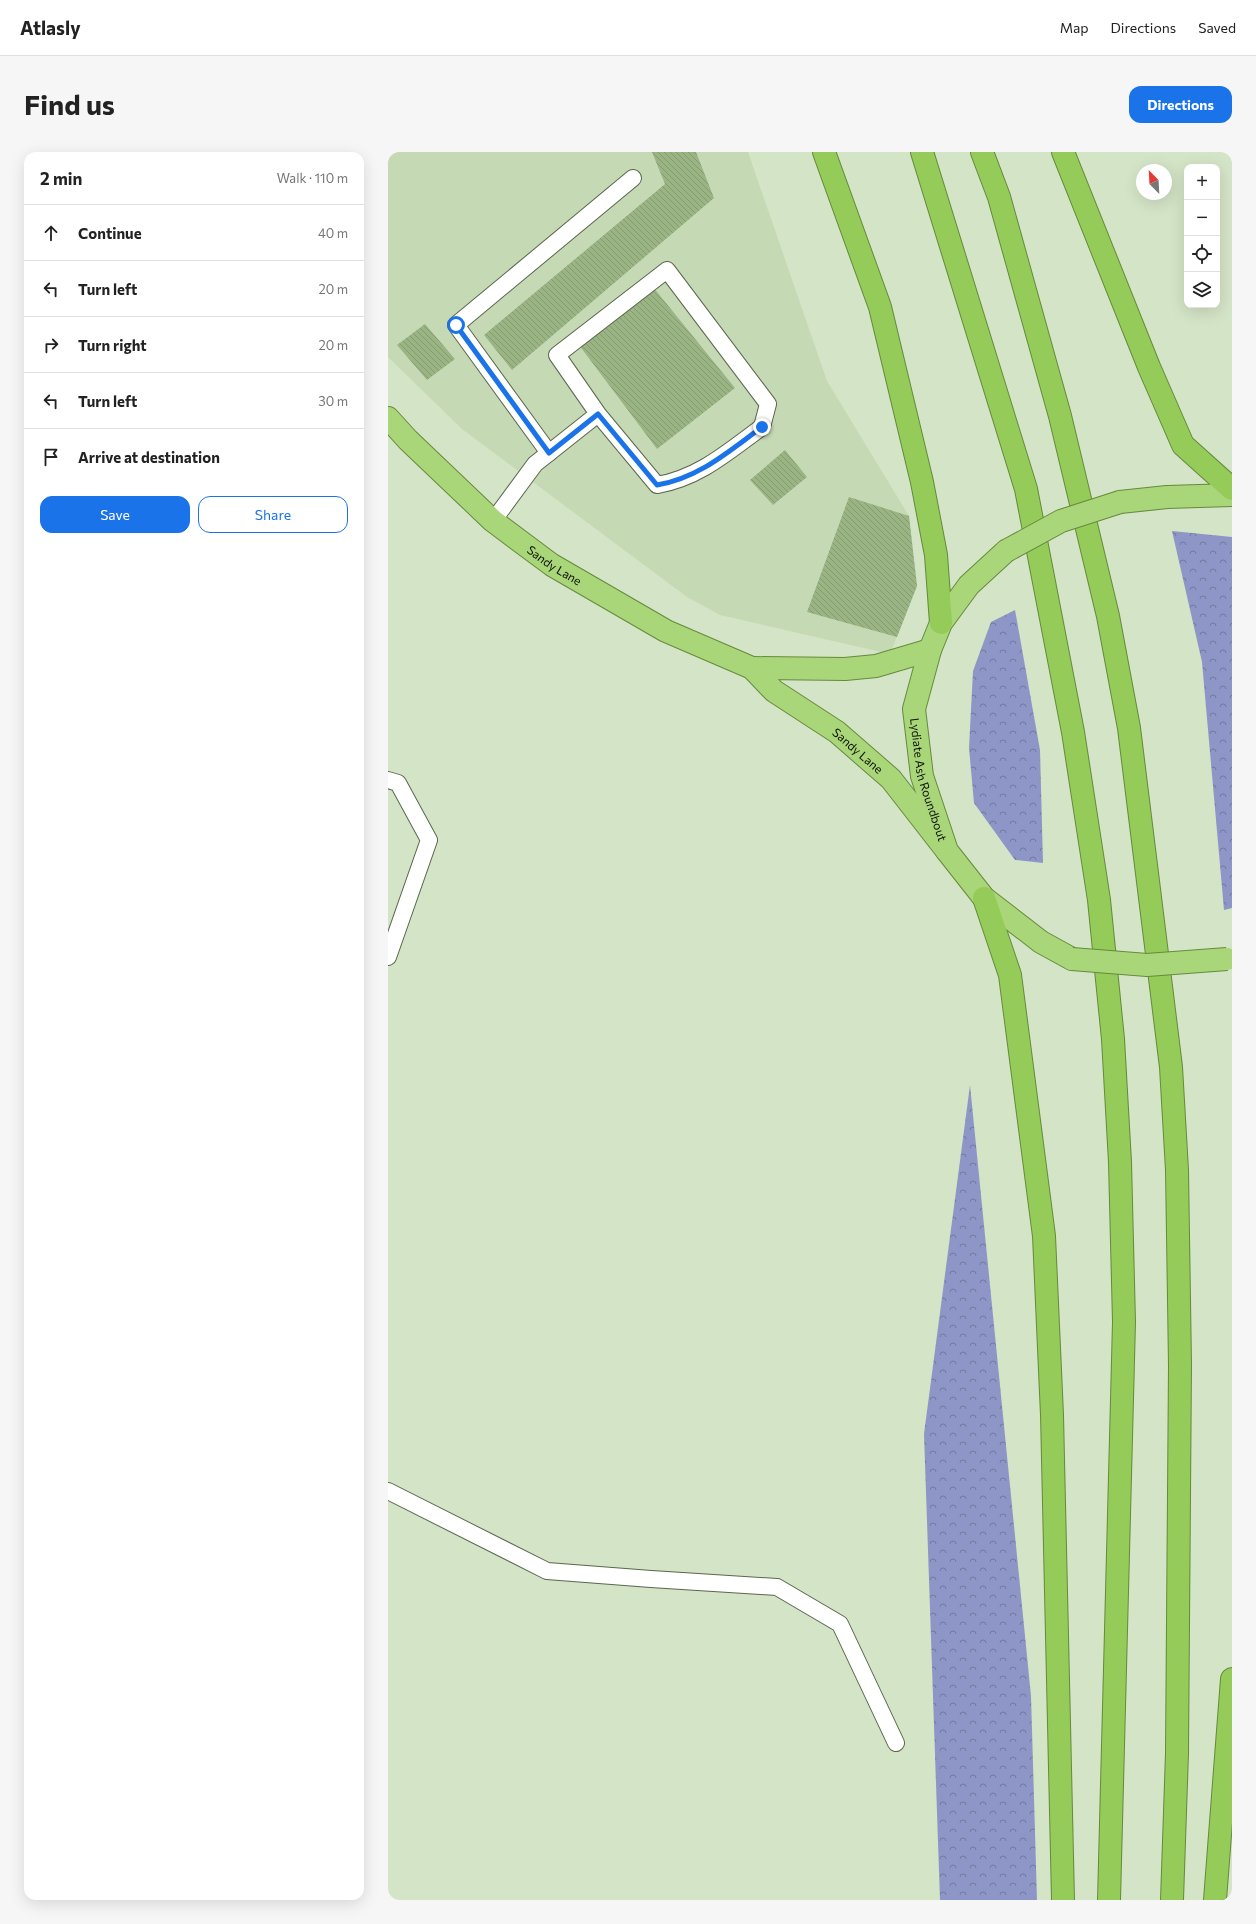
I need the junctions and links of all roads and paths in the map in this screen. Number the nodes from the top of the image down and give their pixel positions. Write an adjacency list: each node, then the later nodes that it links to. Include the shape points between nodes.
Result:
1 (824, 152): 12 (highway, via 880,307 922,482 936,555)
2 (922, 152): 24 (highway, via 1026,489 1073,732 1099,900 1113,1039 1120,1162 1124,1322)
3 (982, 152): 25 (highway, via 999,197 1060,416 1108,616 1129,728 1171,1067 1177,1170 1180,1365 1177,1753)
4 (1063, 152): 9 (highway, via 1183,445)
5 (633, 178): 8 (lane, via 456,325)
6 (598, 414): 6 (lane, via 657,485 676,482 702,470 762,427 768,404 667,270 558,355); 8 (lane)
7 (388, 418): 11 (highway, Sandy Lane)
8 (549, 453): 11 (lane, via 534,464)
9 (1232, 489)
10 (1232, 495): 12 (highway, Lydiate Ash Roundbout, bridge, via 1167,497 1120,502 1061,521 1006,551 969,585)
11 (493, 521): 14 (highway, Sandy Lane, via 552,565 607,599 666,631)
12 (941, 623): 13 (highway, Lydiate Ash Roundbout)
13 (930, 650): 14 (highway, Sandy Lane, via 876,666 845,669); 16 (highway, Lydiate Ash Roundbout, via 914,709 922,776)
14 (752, 668): 16 (highway, Sandy Lane, via 774,692 837,732 891,779)
15 (388, 780): 18 (lane, via 398,783 429,840)
16 (948, 851): 17 (highway, Lydiate Ash Roundbout)
17 (984, 898): 19 (highway, Lydiate Ash Roundbout, bridge, via 1041,942 1072,959 1147,965); 23 (highway, via 1010,975 1044,1236 1052,1415)
18 (388, 957)
19 (1229, 958)
20 (388, 1490): 22 (lane, via 547,1571 777,1586 840,1624)
21 (1232, 1679): 26 (highway)
22 (896, 1744)
23 (1063, 1900)
24 (1109, 1900)
25 (1172, 1900)
26 (1215, 1900)

